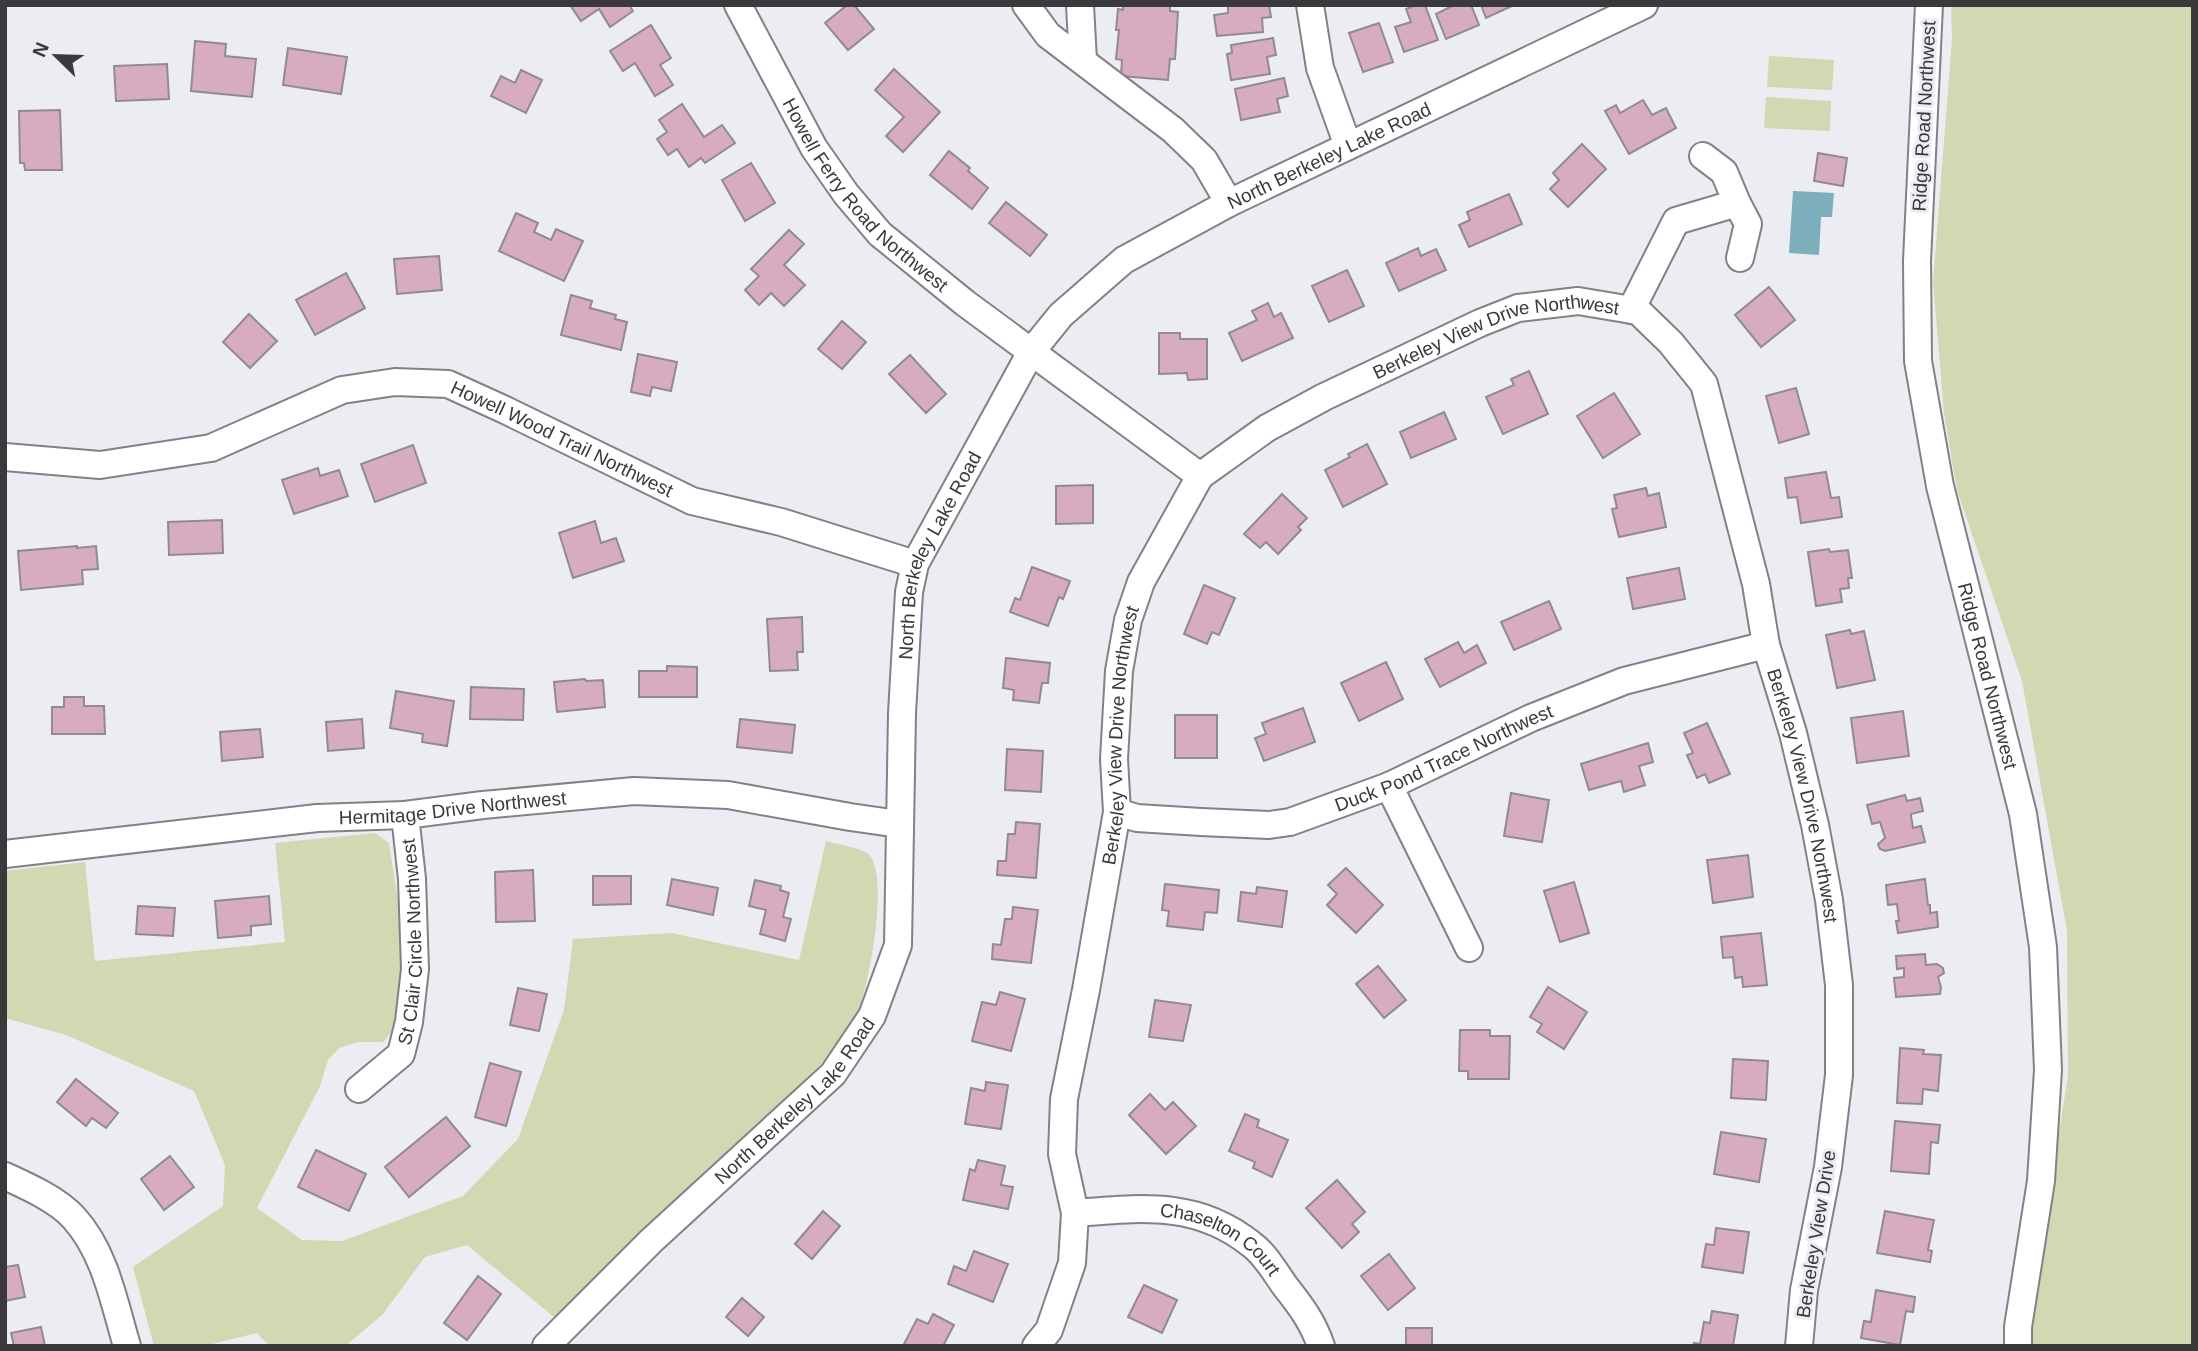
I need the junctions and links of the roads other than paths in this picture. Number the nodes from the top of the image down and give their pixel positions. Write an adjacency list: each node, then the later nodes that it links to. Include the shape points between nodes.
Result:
1 (738, 5): 14 (street, Howell Ferry Road Northwest, via 814,148 846,194 880,234)
2 (1026, 5): 7 (street, via 1048,35)
3 (1080, 5): 7 (street)
4 (1310, 5): 8 (street, via 1320,68)
5 (1644, 5): 8 (street, North Berkeley Lake Road)
6 (1930, 5): 34 (street, Ridge Road Northwest, via 1917,261 1918,360 1940,486 2023,814 2043,947 2049,1070 2041,1181)
7 (1083, 61): 10 (street, via 1204,159)
8 (1348, 145): 10 (street, North Berkeley Lake Road)
9 (1703, 156): 11 (street, via 1724,172)
10 (1229, 203): 14 (street, North Berkeley Lake Road, via 1124,260 1061,315)
11 (1737, 203): 12 (street, via 1748,224); 13 (street, via 1676,221)
12 (1740, 258)
13 (1631, 310): 16 (street, Berkeley View Drive Northwest, via 1578,301 1518,308 1324,397 1267,428); 18 (street, Berkeley View Drive Northwest, via 1638,311 1671,343 1704,384 1756,584)
14 (1031, 352): 16 (street, Howell Ferry Road Northwest); 17 (street, North Berkeley Lake Road)
15 (5, 457): 17 (street, Howell Wood Trail Northwest, via 100,466 211,448 342,390 395,382 448,384 692,501 780,522)
16 (1200, 476): 20 (street, Berkeley View Drive Northwest, via 1141,582 1128,620 1119,671 1114,759)
17 (915, 564): 22 (street, North Berkeley Lake Road, via 904,673)
18 (1766, 645): 19 (street, Duck Pond Trace Northwest, via 1624,681 1531,718); 26 (street, Berkeley View Drive Northwest, via 1793,733 1829,900 1839,985)
19 (1389, 786): 20 (street, Duck Pond Trace Northwest, via 1269,825 1137,818); 24 (street)
20 (1117, 812): 28 (street, Berkeley View Drive Northwest, via 1064,1099 1062,1154)
21 (405, 815): 22 (street, Hermitage Drive Northwest, via 634,791 728,795); 23 (street, Hermitage Drive Northwest, via 317,818); 25 (street, St Clair Circle Northwest, via 415,969 409,1022 401,1054)
22 (900, 824): 30 (street, North Berkeley Lake Road, via 898,945 873,1016 833,1074 651,1241)
23 (5, 854)
24 (1469, 948)
25 (359, 1089)
26 (1835, 1122): 33 (street, Berkeley View Drive, via 1804,1290)
27 (5, 1176): 29 (street, via 33,1188 73,1216 97,1250)
28 (1075, 1213): 31 (street, via 1072,1263 1049,1330); 32 (street, Chaselton Court, via 1164,1209 1193,1213 1236,1234 1253,1245 1274,1271 1313,1324)
29 (127, 1346)
30 (546, 1346)
31 (1036, 1346)
32 (1321, 1346)
33 (1799, 1346)
34 (2018, 1346)

